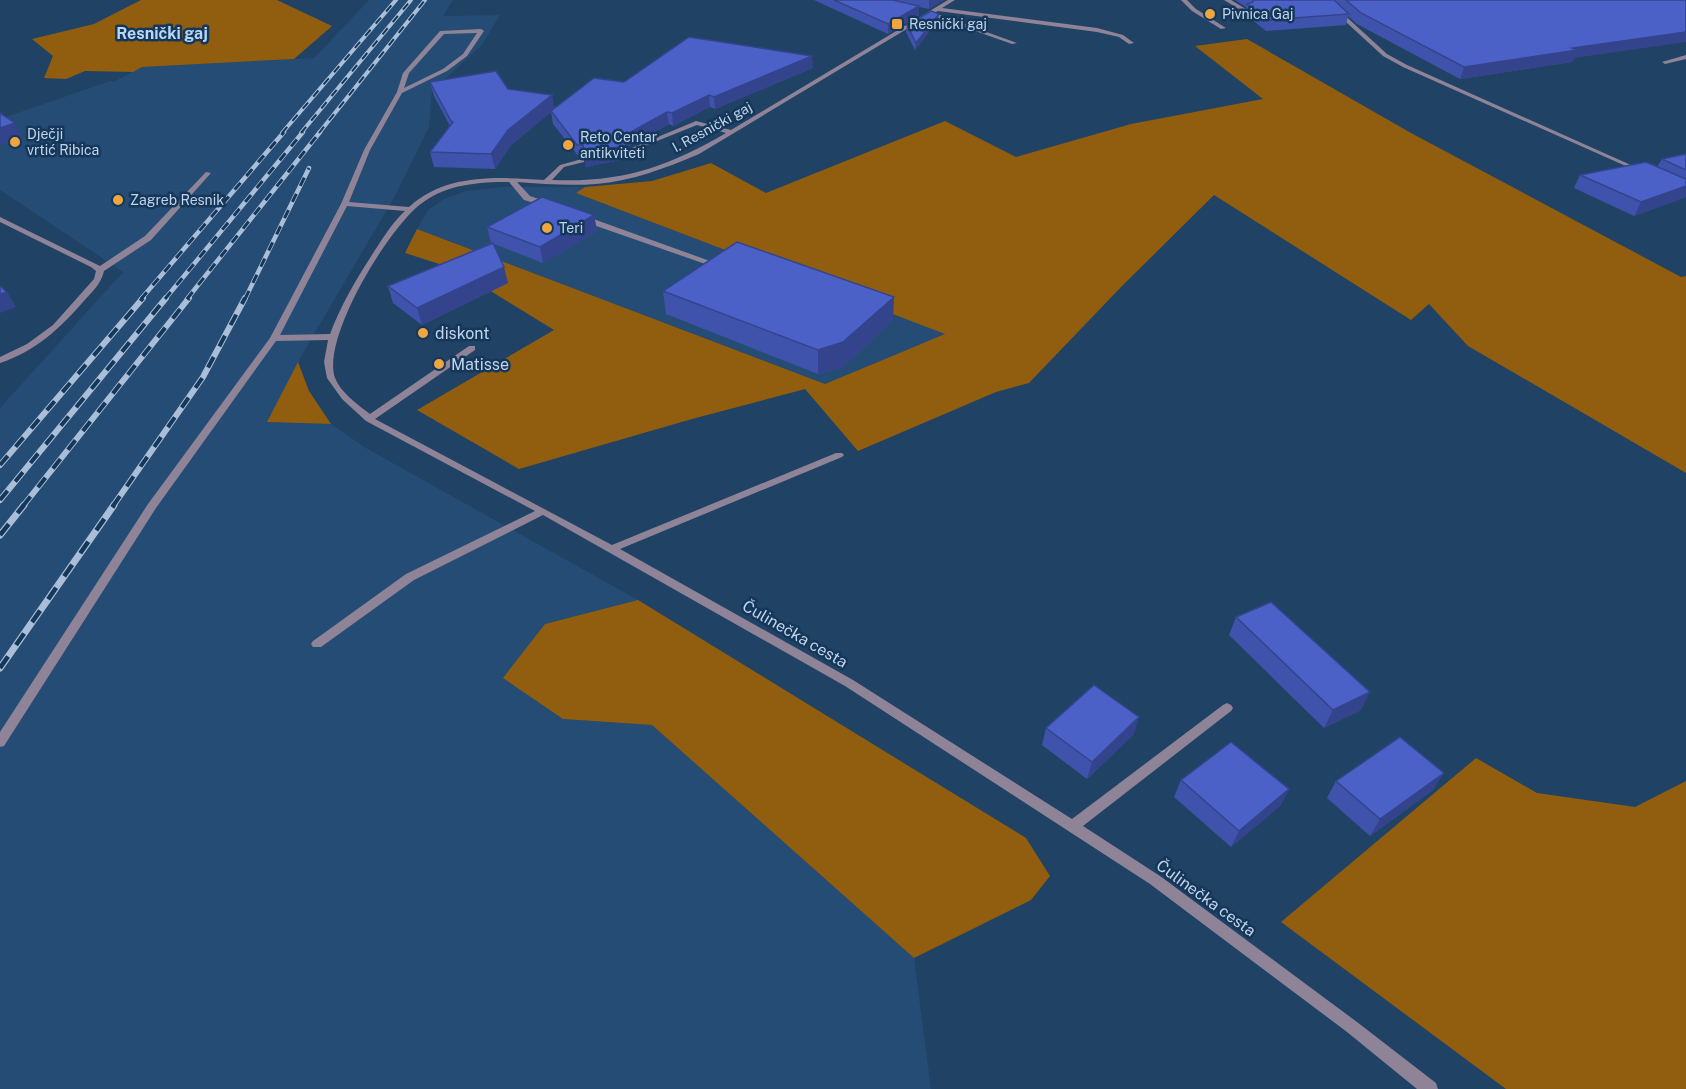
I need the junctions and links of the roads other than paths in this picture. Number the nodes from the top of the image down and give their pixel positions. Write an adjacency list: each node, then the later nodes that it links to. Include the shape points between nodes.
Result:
1 (952, 0): 6 (street, I. Resnički gaj)
2 (1184, 0): 8 (street)
3 (1227, 0): 7 (street)
4 (1325, 0): 17 (street, via 1385,55 1405,66)
5 (919, 10): 6 (street)
6 (932, 11): 9 (street); 10 (street, via 1097,30); 14 (street, I. Resnički gaj)
7 (1246, 12)
8 (1224, 28)
9 (1014, 43)
10 (1131, 43)
11 (1686, 57): 12 (street)
12 (1665, 62)
13 (400, 92): 13 (street, via 452,65 465,55 481,32 442,32 406,73); 22 (street, via 367,150)
14 (732, 132): 15 (street, via 696,123); 20 (street, I. Resnički gaj, via 697,153 638,176 594,182)
15 (625, 152)
16 (582, 161): 20 (street, via 562,166)
17 (1643, 172)
18 (208, 173): 28 (street, via 148,238)
19 (510, 179): 20 (street, I. Resnički gaj); 21 (street, I. Resnički gaj); 24 (street, via 527,198)
20 (546, 182)
21 (456, 184): 23 (street, Čulinečka cesta, via 433,191)
22 (345, 204): 23 (street); 30 (street)
23 (408, 209): 29 (street, Čulinečka cesta, via 355,288)
24 (560, 210)
25 (572, 214): 27 (street)
26 (0, 219): 28 (street)
27 (717, 265)
28 (100, 270): 32 (street, via 98,280 56,327 30,346)
29 (332, 337): 30 (street); 33 (street, Čulinečka cesta, via 328,356 330,377 350,403)
30 (274, 338): 39 (street, via 152,506)
31 (472, 348): 33 (street)
32 (0, 360)
33 (369, 419): 35 (street, Čulinečka cesta)
34 (839, 455): 36 (street)
35 (543, 511): 36 (street, Čulinečka cesta); 37 (street, via 410,577)
36 (611, 549): 40 (street, Čulinečka cesta, via 849,683)
37 (317, 644)
38 (1227, 708): 40 (street)
39 (0, 742)
40 (1072, 827): 41 (street, Čulinečka cesta, via 1155,880)
41 (1430, 1089)

